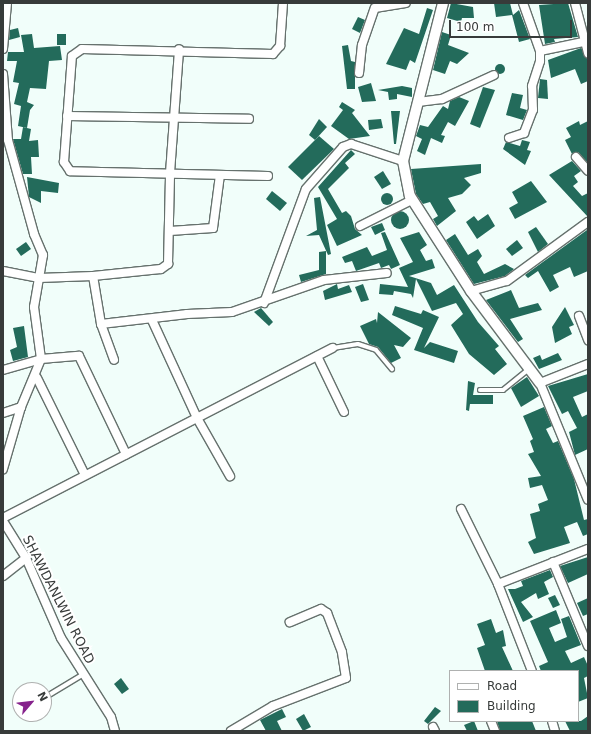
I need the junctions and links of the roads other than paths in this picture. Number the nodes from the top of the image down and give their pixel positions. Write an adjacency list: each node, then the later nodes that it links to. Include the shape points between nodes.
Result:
1 (7, 3): 8 (street)
2 (283, 3): 9 (street, via 280,46 273,54)
3 (406, 3): 12 (street, via 375,8 362,45)
4 (443, 3): 15 (street)
5 (522, 3): 10 (street)
6 (575, 3): 7 (street)
7 (586, 42): 10 (street); 11 (street)
8 (3, 49)
9 (179, 49): 16 (street, via 75,51 72,56); 17 (street)
10 (540, 51): 19 (street, via 532,86 533,110 524,133)
11 (588, 53)
12 (359, 73)
13 (3, 74): 33 (street, via 8,140 34,234 43,255)
14 (494, 75): 15 (street, via 442,99)
15 (418, 102): 21 (street)
16 (67, 116): 17 (street); 23 (street, via 64,162 70,171)
17 (174, 117): 18 (street); 23 (street)
18 (249, 119)
19 (509, 138)
20 (576, 158): 22 (street)
21 (403, 161): 26 (street); 35 (street, via 354,145 343,147 306,189)
22 (588, 171)
23 (170, 173): 24 (street); 29 (street)
24 (220, 175): 25 (street); 29 (street, via 213,228)
25 (268, 176)
26 (412, 200): 28 (street); 34 (street)
27 (588, 222): 34 (street, via 507,281)
28 (360, 226)
29 (170, 231): 32 (street, via 168,264 161,270)
30 (3, 271): 33 (street)
31 (386, 273): 35 (street, via 324,280)
32 (93, 276): 33 (street); 38 (street)
33 (39, 278): 42 (street, via 34,307)
34 (471, 291): 47 (street)
35 (264, 303): 37 (street, via 232,312 187,314)
36 (579, 316): 39 (street)
37 (152, 320): 38 (street); 54 (street)
38 (101, 324): 43 (street)
39 (588, 340)
40 (333, 348): 41 (street); 45 (lane, via 358,344 376,350)
41 (317, 356): 52 (street); 54 (street)
42 (41, 359): 46 (street); 48 (street); 55 (street, via 79,356)
43 (114, 360)
44 (588, 364): 49 (street)
45 (392, 369)
46 (3, 370)
47 (528, 370): 49 (street); 50 (lane, via 502,390)
48 (37, 378): 51 (street); 57 (street)
49 (540, 383): 59 (street)
50 (480, 390)
51 (22, 407): 53 (street); 56 (street)
52 (344, 412)
53 (3, 413)
54 (197, 418): 55 (street); 58 (street)
55 (126, 454): 57 (street)
56 (3, 469)
57 (85, 475): 61 (street)
58 (230, 476)
59 (588, 500)
60 (461, 509): 66 (street)
61 (3, 519): 63 (street, SHAWDANLWIN ROAD)
62 (588, 549): 64 (street)
63 (26, 558): 65 (street); 70 (street, SHAWDANLWIN ROAD, via 61,638)
64 (553, 562): 66 (street); 68 (street)
65 (3, 576)
66 (498, 584): 69 (street)
67 (290, 622): 73 (street, via 321,609 327,613 342,652 346,678 273,706)
68 (588, 646)
69 (532, 670)
70 (82, 675): 71 (lane); 72 (street, SHAWDANLWIN ROAD, via 111,717)
71 (52, 693)
72 (115, 731)
73 (231, 731)

